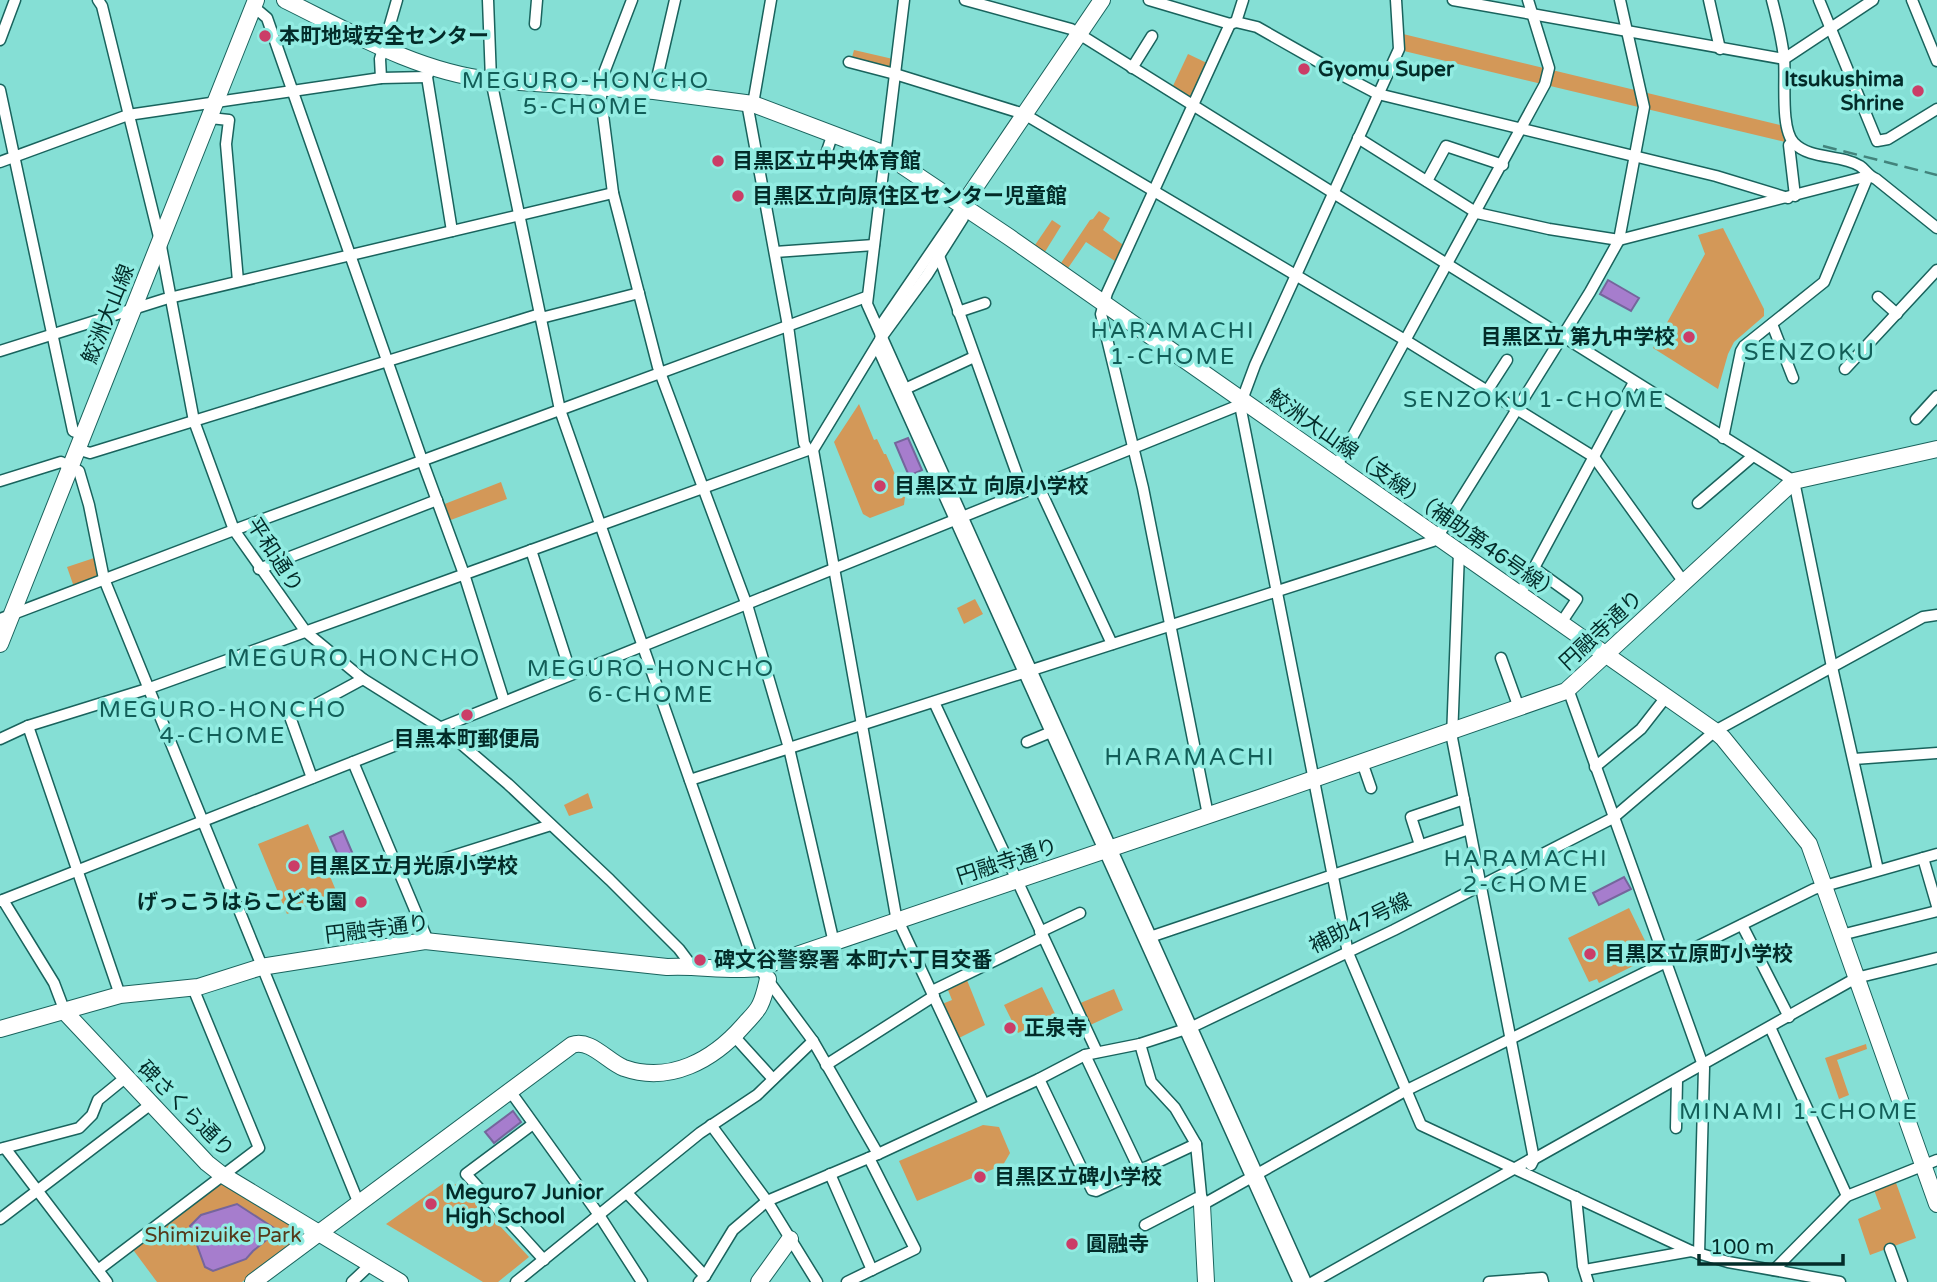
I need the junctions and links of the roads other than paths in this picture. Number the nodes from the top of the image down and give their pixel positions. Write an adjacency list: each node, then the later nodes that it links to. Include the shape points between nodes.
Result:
1 (15, 0): 32 (street)
2 (98, 0): 53 (street, 平和通り)
3 (285, 0): 33 (street, 鮫洲大山線（支線）（補助第46号線）)
4 (397, 0): 33 (street)
5 (488, 0): 42 (street)
6 (537, 0): 27 (street)
7 (632, 0): 43 (street)
8 (675, 0): 45 (street)
9 (771, 0): 49 (street)
10 (904, 0): 40 (street)
11 (965, 0): 30 (street)
12 (1102, 0): 30 (street)
13 (1149, 0): 26 (street)
14 (1242, 0): 26 (street)
15 (1396, 0): 47 (street, via 1399,49)
16 (1453, 0): 25 (street)
17 (1528, 0): 25 (street)
18 (1620, 0): 29 (street)
19 (1709, 0): 34 (street)
20 (1772, 0): 35 (street)
21 (1819, 0): 28 (street)
22 (1873, 0): 28 (street)
23 (1912, 0): 36 (street)
24 (255, 3): 46 (street, via 267,18); 48 (street, 鮫洲大山線)
25 (1532, 15): 29 (street); 55 (street, via 1549,68)
26 (1233, 23): 47 (street, via 1257,27); 50 (street)
27 (535, 24)
28 (1830, 29): 35 (street); 51 (street, via 1877,141)
29 (1627, 32): 34 (street); 61 (street, via 1644,107)
30 (1078, 34): 38 (street); 52 (street)
31 (1152, 36): 38 (street)
32 (0, 40)
33 (383, 47): 39 (street, 鮫洲大山線（支線）（補助第46号線）); 41 (street)
34 (1720, 49): 35 (street)
35 (1784, 60): 65 (street, via 1787,133 1794,144 1861,166)
36 (1937, 61)
37 (849, 62): 40 (street)
38 (1132, 68): 50 (street)
39 (429, 72): 41 (street); 42 (street, 鮫洲大山線（支線）（補助第46号線）); 75 (street)
40 (895, 74): 52 (street); 59 (street)
41 (382, 78): 46 (street)
42 (491, 80): 43 (street, 鮫洲大山線（支線）（補助第46号線）); 73 (street)
43 (601, 89): 45 (street, 鮫洲大山線（支線）（補助第46号線）); 67 (street)
44 (0, 90): 60 (street)
45 (654, 91): 49 (street, 鮫洲大山線（支線）（補助第46号線）)
46 (293, 92): 48 (street); 80 (street)
47 (1378, 94): 55 (street); 57 (street)
48 (217, 102): 53 (street); 54 (street, 鮫洲大山線)
49 (750, 103): 56 (street, 鮫洲大山線（支線）（補助第46号線）); 64 (street)
50 (1193, 106): 68 (street); 69 (street)
51 (1937, 109)
52 (1024, 114): 68 (street); 71 (street)
53 (128, 115): 60 (street); 77 (street, 平和通り)
54 (210, 118): 77 (street, 鮫洲大山線); 85 (street, via 229,120 226,144)
55 (1522, 129): 61 (street); 63 (street)
56 (833, 133): 59 (street, 鮫洲大山線（支線）（補助第46号線）); 64 (street, via 825,157)
57 (1358, 138): 66 (street); 69 (street)
58 (1789, 145): 70 (street)
59 (885, 154): 71 (street, 鮫洲大山線（支線）（補助第46号線）); 78 (street)
60 (15, 156): 62 (street); 98 (street)
61 (1635, 158): 70 (street); 76 (street)
62 (0, 162)
63 (1503, 165): 66 (street, via 1446,146); 72 (street)
64 (758, 166): 79 (street)
65 (1868, 176): 70 (street); 74 (street); 96 (street, via 1824,282)
66 (1427, 181): 72 (street)
67 (613, 193): 73 (street); 86 (street)
68 (1154, 193): 84 (street); 91 (street)
69 (1333, 193): 82 (street); 84 (street)
70 (1791, 197): 76 (street)
71 (963, 205): 81 (street, via 963,218); 91 (street, 鮫洲大山線（支線）（補助第46号線）); 100 (street, via 881,325)
72 (1477, 213): 76 (street); 82 (street)
73 (519, 214): 75 (street); 95 (street)
74 (1937, 228)
75 (452, 231): 80 (street)
76 (1619, 240): 99 (street)
77 (160, 241): 87 (street, 平和通り); 92 (street, 鮫洲大山線)
78 (874, 245): 79 (street); 88 (street)
79 (775, 252): 97 (street)
80 (350, 254): 85 (street); 105 (street)
81 (939, 256): 93 (street); 100 (street)
82 (1448, 265): 99 (street); 101 (street)
83 (1937, 270): 94 (street)
84 (1294, 276): 101 (street); 113 (street)
85 (239, 281): 87 (street)
86 (639, 293): 95 (street); 107 (street)
87 (172, 297): 92 (street); 117 (street, 平和通り)
88 (866, 297): 97 (street); 100 (street)
89 (1878, 297): 94 (street)
90 (985, 303): 93 (street)
91 (1103, 303): 113 (street, 鮫洲大山線（支線）（補助第46号線）); 120 (street, via 1101,314)
92 (133, 309): 98 (street); 119 (street, 鮫洲大山線)
93 (958, 312): 103 (street)
94 (1897, 314): 106 (street)
95 (541, 316): 105 (street); 114 (street)
96 (1772, 324): 108 (street); 118 (street, via 1741,351)
97 (788, 326): 107 (street); 122 (street, via 804,443)
98 (52, 334): 102 (street); 119 (street, via 73,431)
99 (1562, 337): 109 (street); 115 (street)
100 (881, 338): 110 (street); 122 (street); 135 (street, via 884,364)
101 (1405, 340): 111 (street); 127 (street)
102 (0, 351)
103 (974, 357): 110 (street); 132 (street)
104 (1507, 360): 111 (street)
105 (387, 361): 117 (street); 125 (street)
106 (1845, 369)
107 (660, 373): 114 (street); 131 (street)
108 (1793, 378)
109 (1634, 382): 118 (street); 124 (street)
110 (905, 389): 135 (street)
111 (1487, 391): 115 (street)
112 (1937, 396): 116 (street)
113 (1242, 402): 120 (street); 127 (street, 鮫洲大山線（支線）（補助第46号線）); 147 (street)
114 (560, 410): 125 (street); 136 (street)
115 (1517, 410): 124 (street); 138 (street)
116 (1916, 419)
117 (194, 421): 119 (street, via 90,453); 137 (street, 平和通り)
118 (1723, 438): 123 (street)
119 (80, 442): 126 (street, 鮫洲大山線)
120 (1134, 447): 130 (street); 153 (street)
121 (1937, 449): 129 (street, 円融寺通り)
122 (810, 450): 131 (street); 141 (street)
123 (1752, 456): 129 (street); 134 (street)
124 (1594, 457): 142 (street); 146 (street)
125 (422, 460): 133 (street); 137 (street)
126 (70, 466): 128 (street, via 61,462); 145 (street, via 79,471); 151 (street, 鮫洲大山線)
127 (1336, 467): 138 (street, 鮫洲大山線（支線）（補助第46号線）)
128 (0, 481)
129 (1794, 481): 146 (street, 円融寺通り); 160 (street)
130 (1038, 485): 132 (street); 156 (street)
131 (704, 487): 136 (street); 149 (street)
132 (1023, 491): 135 (street)
133 (437, 500): 143 (street); 144 (street)
134 (1698, 503)
135 (958, 517): 141 (street); 161 (street)
136 (602, 524): 139 (street); 157 (street)
137 (234, 530): 143 (street, 平和通り); 145 (street)
138 (1438, 536): 140 (street, 鮫洲大山線（支線）（補助第46号線）); 147 (street)
139 (531, 550): 144 (street); 162 (street)
140 (1459, 552): 148 (street, 鮫洲大山線（支線）（補助第46号線）); 173 (street)
141 (834, 568): 149 (street); 170 (street)
142 (1534, 568): 148 (street); 152 (street, via 1577,599)
143 (259, 569): 154 (street, 平和通り)
144 (464, 574): 154 (street); 167 (street)
145 (104, 579): 151 (street); 164 (street)
146 (1683, 582): 158 (street, 円融寺通り)
147 (1277, 591): 153 (street); 185 (street)
148 (1520, 594): 152 (street, 鮫洲大山線（支線）（補助第46号線）)
149 (747, 603): 157 (street); 178 (street)
150 (1937, 615): 160 (street, 補助47号線, via 1923,617)
151 (6, 617): 155 (street, 鮫洲大山線)
152 (1561, 623): 158 (street, 鮫洲大山線（支線）（補助第46号線）)
153 (1171, 625): 156 (street); 189 (street)
154 (306, 632): 163 (street, 平和通り); 164 (street)
155 (0, 644)
156 (1112, 644): 161 (street)
157 (643, 645): 162 (street); 186 (street)
158 (1605, 655): 165 (street, 円融寺通り); 166 (street, 鮫洲大山線（支線）（補助第46号線）)
159 (1501, 658): 169 (street)
160 (1832, 667): 174 (street, 補助47号線); 180 (street)
161 (1028, 671): 168 (street); 175 (street); 195 (street)
162 (571, 674): 167 (street)
163 (363, 679): 172 (street, 平和通り); 184 (street, via 313,706 294,708 289,715)
164 (147, 689): 171 (street); 191 (street)
165 (1568, 689): 169 (street, 円融寺通り); 183 (street)
166 (1666, 696): 174 (street, 鮫洲大山線（支線）（補助第46号線）); 183 (street, via 1641,729)
167 (504, 701): 172 (street)
168 (934, 702): 170 (street); 202 (street)
169 (1519, 708): 173 (street, 円融寺通り)
170 (860, 724): 178 (street); 208 (street)
171 (28, 726): 176 (street); 199 (street)
172 (442, 727): 181 (street); 192 (street, 平和通り)
173 (1451, 731): 182 (street, 円融寺通り); 188 (street)
174 (1716, 731): 190 (street, 補助47号線); 203 (street, 鮫洲大山線（支線）（補助第46号線）, via 1810,844)
175 (1051, 732): 177 (street); 195 (street)
176 (0, 739)
177 (1027, 742)
178 (789, 748): 186 (street); 214 (street)
179 (1937, 754): 180 (street)
180 (1854, 759): 198 (street)
181 (353, 762): 184 (street); 200 (street)
182 (1362, 762): 185 (street, 円融寺通り); 187 (street)
183 (1595, 767): 190 (street)
184 (312, 778): 191 (street)
185 (1313, 779): 189 (street, 円融寺通り); 201 (street)
186 (690, 780): 220 (street, via 753,960)
187 (1371, 788)
188 (1464, 799): 193 (street); 194 (street, via 1411,817)
189 (1208, 815): 195 (street, 円融寺通り)
190 (1613, 818): 204 (street, 補助47号線); 217 (street)
191 (202, 822): 199 (street); 219 (street)
192 (551, 825): 200 (street); 218 (street, 平和通り, via 673,942)
193 (1469, 829): 194 (street); 204 (street)
194 (1420, 845): 201 (street)
195 (1108, 850): 202 (street, 円融寺通り); 212 (street)
196 (1937, 854): 197 (street)
197 (1923, 858): 198 (street); 206 (street)
198 (1878, 870): 203 (street)
199 (77, 871): 205 (street); 224 (street)
200 (399, 873): 213 (street)
201 (1331, 876): 212 (street); 215 (street)
202 (1016, 881): 208 (street, 円融寺通り); 210 (street)
203 (1824, 885): 209 (street); 211 (street, 鮫洲大山線（支線）（補助第46号線）)
204 (1481, 886): 215 (street, 補助47号線); 231 (street)
205 (1, 901): 225 (street, via 54,983)
206 (1937, 909): 211 (street)
207 (1080, 913): 210 (street)
208 (898, 922): 214 (street, 円融寺通り); 223 (street)
209 (1742, 925): 217 (street); 226 (street)
210 (1041, 934): 223 (street); 234 (street)
211 (1841, 936): 221 (street, 鮫洲大山線（支線）（補助第46号線）)
212 (1147, 938): 229 (street)
213 (428, 941): 218 (street, 円融寺通り, via 667,967); 219 (street, 円融寺通り)
214 (834, 943): 220 (street, 円融寺通り)
215 (1348, 953): 229 (street, 補助47号線); 243 (street)
216 (1937, 958): 221 (street)
217 (1666, 962): 231 (street); 237 (street)
218 (691, 965): 220 (street, 円融寺通り)
219 (261, 967): 222 (street, 円融寺通り); 266 (street)
220 (763, 973): 230 (street, via 760,1007); 232 (street)
221 (1857, 978): 226 (street); 253 (street, 鮫洲大山線（支線）（補助第46号線）)
222 (193, 988): 224 (street, 円融寺通り); 256 (street, via 259,1147)
223 (933, 994): 236 (street); 245 (street)
224 (120, 995): 225 (street, 円融寺通り)
225 (65, 1012): 228 (street, 円融寺通り); 238 (street, 碑さくら通り)
226 (1788, 1017): 227 (street)
227 (1770, 1027): 237 (street); 262 (street)
228 (0, 1029)
229 (1188, 1029): 233 (street, 補助47号線); 259 (street)
230 (734, 1036): 239 (street); 242 (street, via 675,1073 628,1069 576,1044)
231 (1511, 1038): 243 (street); 252 (street)
232 (813, 1041): 236 (street); 239 (street)
233 (1140, 1044): 234 (street, 補助47号線); 249 (street, via 1151,1082 1175,1108)
234 (1097, 1052): 235 (street, 補助47号線)
235 (1085, 1055): 240 (street, 補助47号線); 255 (street)
236 (826, 1065): 251 (street)
237 (1703, 1065): 241 (street); 274 (street)
238 (125, 1077): 244 (street, 碑さくら通り); 250 (street, via 99,1100 79,1128)
239 (773, 1079): 247 (street)
240 (1040, 1079): 245 (street, 補助47号線); 255 (street, via 1091,1190)
241 (1677, 1080): 248 (street); 252 (street)
242 (510, 1091): 246 (street); 266 (street)
243 (1405, 1091): 254 (street, via 1421,1125); 259 (street)
244 (151, 1104): 256 (street, 碑さくら通り); 260 (street)
245 (984, 1104): 251 (street, 補助47号線)
246 (534, 1124): 268 (street); 275 (street, via 466,1174)
247 (711, 1125): 261 (street); 264 (street)
248 (1676, 1128)
249 (1196, 1144): 255 (street); 265 (street)
250 (3, 1148): 260 (street)
251 (873, 1156): 257 (street, 補助47号線); 278 (street, via 915,1249)
252 (1534, 1159): 254 (street); 258 (street)
253 (1930, 1163): 262 (street); 267 (street, 鮫洲大山線（支線）（補助第46号線）)
254 (1516, 1168): 258 (street); 294 (street)
255 (1140, 1171)
256 (221, 1174): 271 (street, 碑さくら通り); 277 (street)
257 (830, 1174): 264 (street, 補助47号線); 278 (street)
258 (1528, 1174): 263 (street)
259 (1254, 1176): 265 (street); 292 (street); 293 (street)
260 (37, 1191): 269 (street); 277 (street)
261 (627, 1193): 268 (street); 281 (street)
262 (1847, 1196): 280 (street)
263 (1576, 1197): 274 (street); 279 (street)
264 (767, 1201): 272 (street); 281 (street, 補助47号線, via 733,1230)
265 (1202, 1201): 270 (street, via 1197,1198); 291 (street)
266 (359, 1204): 271 (street)
267 (1937, 1204)
268 (599, 1215): 275 (street); 287 (street)
269 (0, 1219)
270 (1145, 1225)
271 (318, 1233): 276 (street, 碑さくら通り); 283 (street)
272 (790, 1239): 288 (street); 289 (street)
273 (1890, 1249): 299 (street)
274 (1695, 1252): 279 (street); 280 (street)
275 (544, 1260): 286 (street)
276 (370, 1265): 284 (street); 285 (street, 碑さくら通り)
277 (98, 1270): 282 (street)
278 (872, 1270): 290 (street)
279 (1585, 1270): 297 (street)
280 (1774, 1270): 298 (street)
281 (702, 1279)
282 (107, 1282)
283 (253, 1282)
284 (352, 1282)
285 (400, 1282)
286 (516, 1282)
287 (642, 1282)
288 (759, 1282)
289 (817, 1282)
290 (847, 1282)
291 (1206, 1282)
292 (1298, 1282)
293 (1306, 1282)
294 (1313, 1282)
295 (1489, 1282): 296 (street, via 1542,1278)
296 (1543, 1282)
297 (1588, 1282)
298 (1840, 1282)
299 (1902, 1282)

